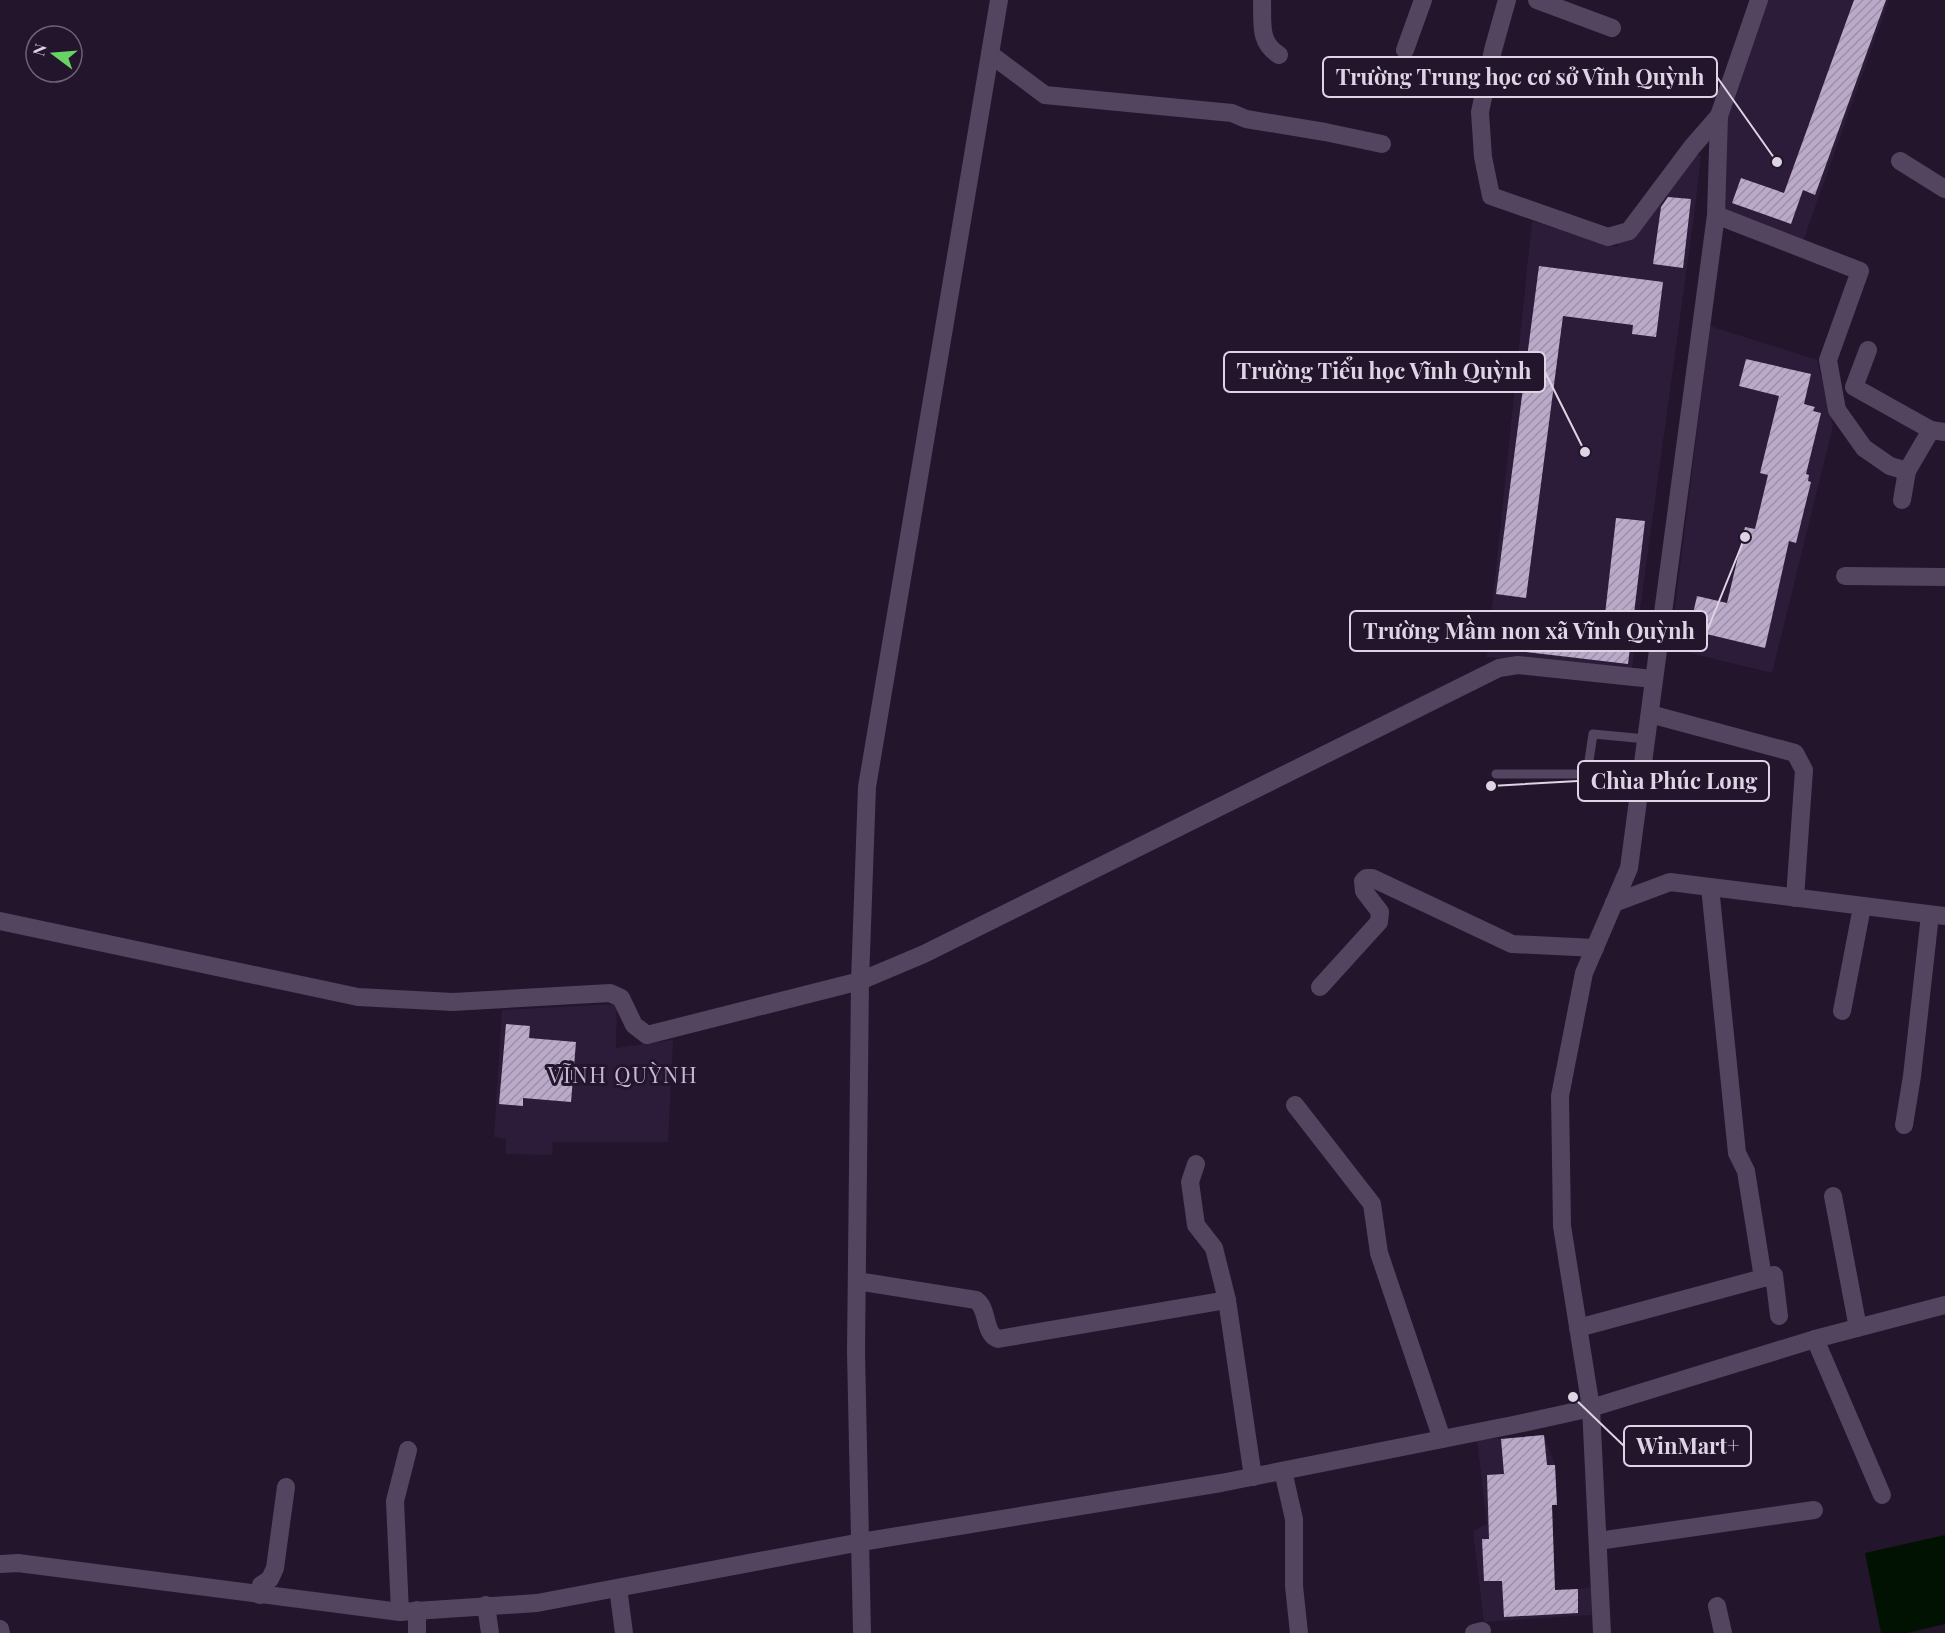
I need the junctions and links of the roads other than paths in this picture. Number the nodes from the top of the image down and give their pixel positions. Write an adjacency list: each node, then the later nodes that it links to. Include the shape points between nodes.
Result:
1 (999, 0): 9 (street)
2 (1262, 0): 10 (street, via 1261,30 1266,44)
3 (1423, 0): 8 (street)
4 (1537, 0): 7 (street)
5 (1759, 0): 11 (street)
6 (1503, 1): 11 (street, via 1480,111 1491,196 1608,237 1629,231)
7 (1612, 28)
8 (1405, 50)
9 (990, 54): 12 (street, via 1045,95 1232,113 1246,119); 33 (street, via 867,787)
10 (1279, 55)
11 (1719, 116): 15 (street)
12 (1382, 144)
13 (1900, 161): 14 (street)
14 (1945, 189)
15 (1716, 215): 18 (street, via 1860,270 1828,360 1837,410 1864,448 1890,466); 22 (street)
16 (1868, 350): 17 (street, via 1854,387)
17 (1938, 431): 18 (street)
18 (1907, 471): 19 (street)
19 (1902, 500)
20 (1845, 576): 21 (street)
21 (1945, 577)
22 (1653, 679): 23 (street); 33 (street, via 1518,665 1499,668 1086,876)
23 (1650, 714): 24 (street); 27 (street, via 1795,753 1804,770)
24 (1646, 739): 25 (lane, via 1593,734 1587,774); 28 (street, via 1629,868)
25 (1496, 774)
26 (1710, 887): 27 (street); 28 (street, via 1670,882); 40 (street, via 1737,1153 1746,1171)
27 (1795, 898): 29 (street)
28 (1614, 903): 32 (street)
29 (1862, 907): 30 (street); 35 (street)
30 (1938, 915): 37 (street)
31 (0, 921): 33 (street, via 358,997 453,1002 610,993 621,998 634,1025 647,1035)
32 (1595, 948): 34 (street, via 1512,944 1366,878 1364,891 1380,912 1379,922); 45 (street, via 1584,973 1560,1096 1562,1226)
33 (860, 981): 41 (street)
34 (1320, 987)
35 (1842, 1011)
36 (1295, 1105): 49 (street, via 1372,1204 1379,1253)
37 (1904, 1125)
38 (1196, 1164): 42 (street, via 1190,1182 1197,1225 1214,1248)
39 (1833, 1196): 46 (street)
40 (1763, 1278): 44 (street, via 1774,1275); 45 (street)
41 (857, 1281): 42 (street, via 976,1300 982,1305 991,1334 998,1339); 57 (street)
42 (1227, 1300): 52 (street)
43 (1945, 1305): 46 (street)
44 (1779, 1316)
45 (1578, 1328): 48 (street)
46 (1858, 1328): 47 (street)
47 (1815, 1339): 48 (street); 54 (street)
48 (1591, 1408): 49 (street); 56 (street)
49 (1442, 1439): 51 (street)
50 (408, 1450): 63 (street, via 395,1501)
51 (1283, 1471): 52 (street); 68 (street, via 1293,1519)
52 (1253, 1477): 57 (street)
53 (286, 1487): 60 (street, via 275,1568 270,1579 261,1585)
54 (1882, 1495)
55 (1814, 1510): 56 (street)
56 (1598, 1541): 69 (street)
57 (861, 1542): 59 (street); 67 (street)
58 (0, 1564): 60 (street, via 18,1563)
59 (618, 1588): 61 (street, via 537,1603); 66 (street)
60 (260, 1595): 63 (street)
61 (486, 1605): 63 (street); 65 (street)
62 (1717, 1606): 70 (street)
63 (408, 1611): 64 (street)
64 (417, 1633)
65 (490, 1633)
66 (624, 1633)
67 (862, 1633)
68 (1299, 1633)
69 (1602, 1633)
70 (1723, 1633)

